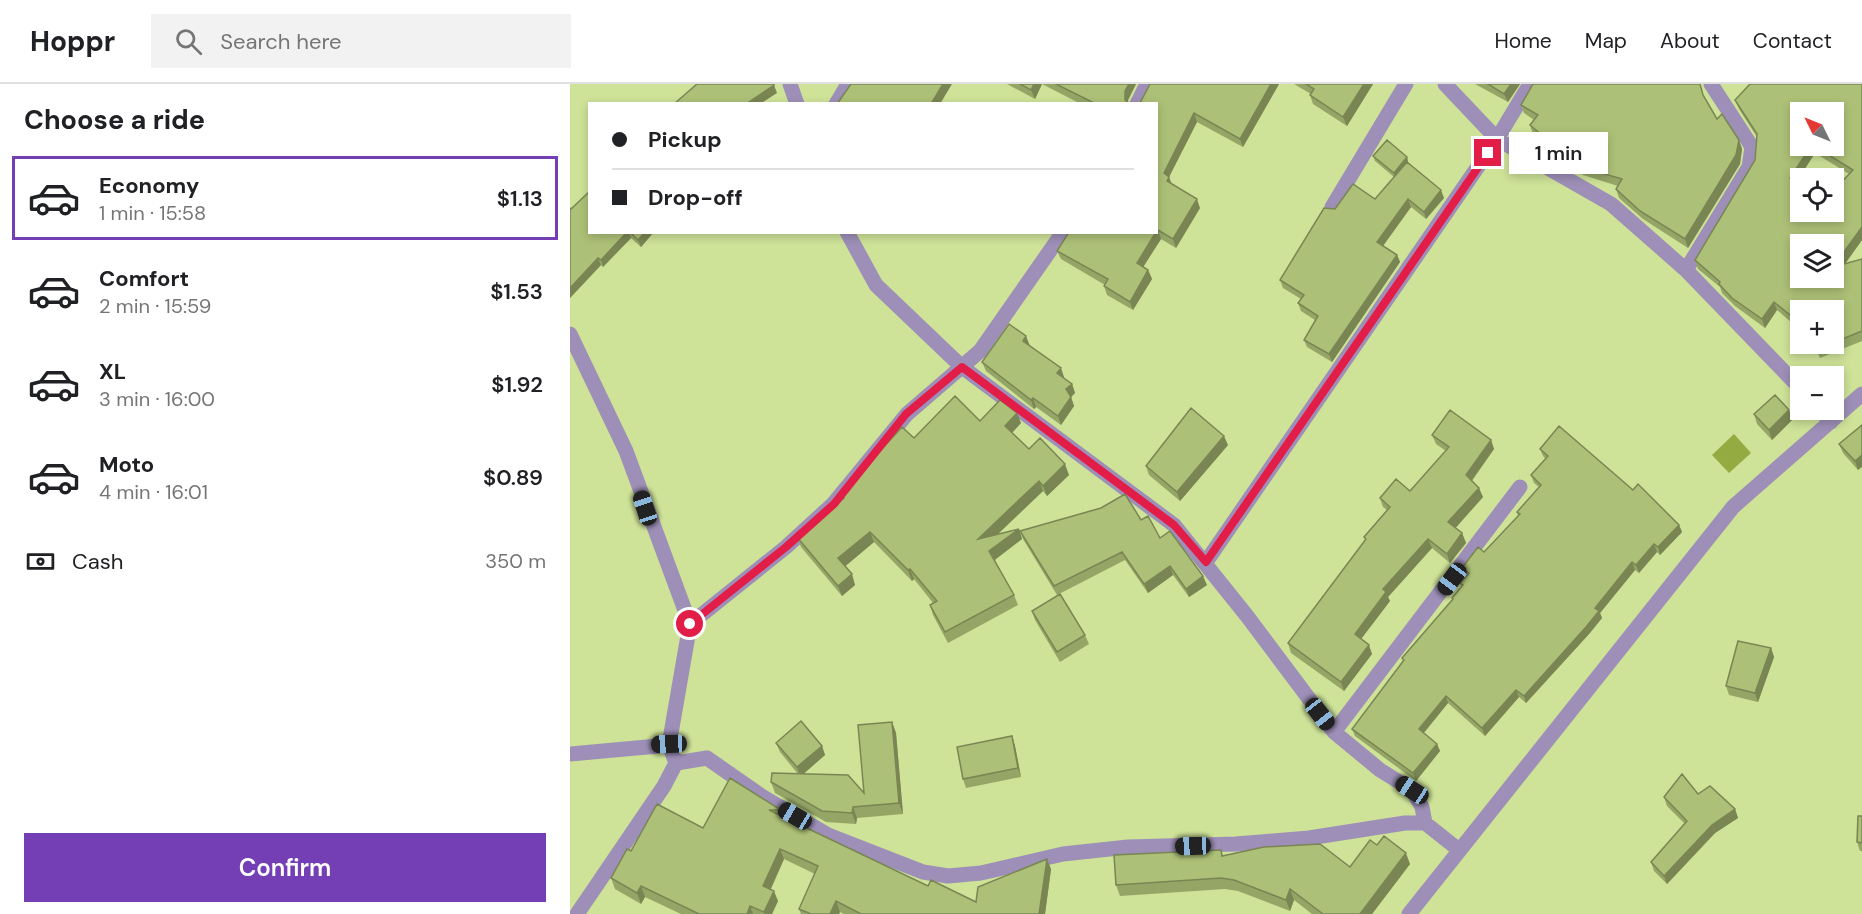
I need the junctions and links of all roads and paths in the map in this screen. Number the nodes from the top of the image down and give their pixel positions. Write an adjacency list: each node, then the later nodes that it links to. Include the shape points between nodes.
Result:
1 (790, 84): 8 (street)
2 (848, 84): 9 (street)
3 (1147, 84): 10 (street)
4 (1406, 84): 12 (street)
5 (1445, 84): 11 (street)
6 (1530, 84): 11 (street)
7 (1711, 84): 15 (street, via 1752,147 1749,167)
8 (796, 102)
9 (837, 102)
10 (1138, 102)
11 (1497, 139): 15 (street, via 1611,204); 22 (street)
12 (1332, 207)
13 (848, 234): 17 (street, via 876,285)
14 (1062, 234): 17 (street, via 980,351)
15 (1686, 270): 18 (street)
16 (570, 334): 23 (street, via 626,451)
17 (962, 367): 22 (street, via 1174,525); 23 (street, via 906,414 834,504)
18 (1790, 378)
19 (1862, 394): 20 (street)
20 (1832, 422): 29 (street, via 1733,507)
21 (1520, 487): 24 (street)
22 (1206, 562): 24 (street)
23 (690, 624): 25 (street)
24 (1334, 732): 28 (street, via 1380,770 1412,790 1422,807)
25 (669, 744): 26 (street); 27 (street)
26 (570, 754)
27 (676, 763): 28 (street, via 707,758 828,835 923,872 948,876 981,873 1063,854 1309,838); 30 (street)
28 (1425, 823): 29 (street)
29 (1460, 849): 31 (street)
30 (578, 914)
31 (1409, 914)

